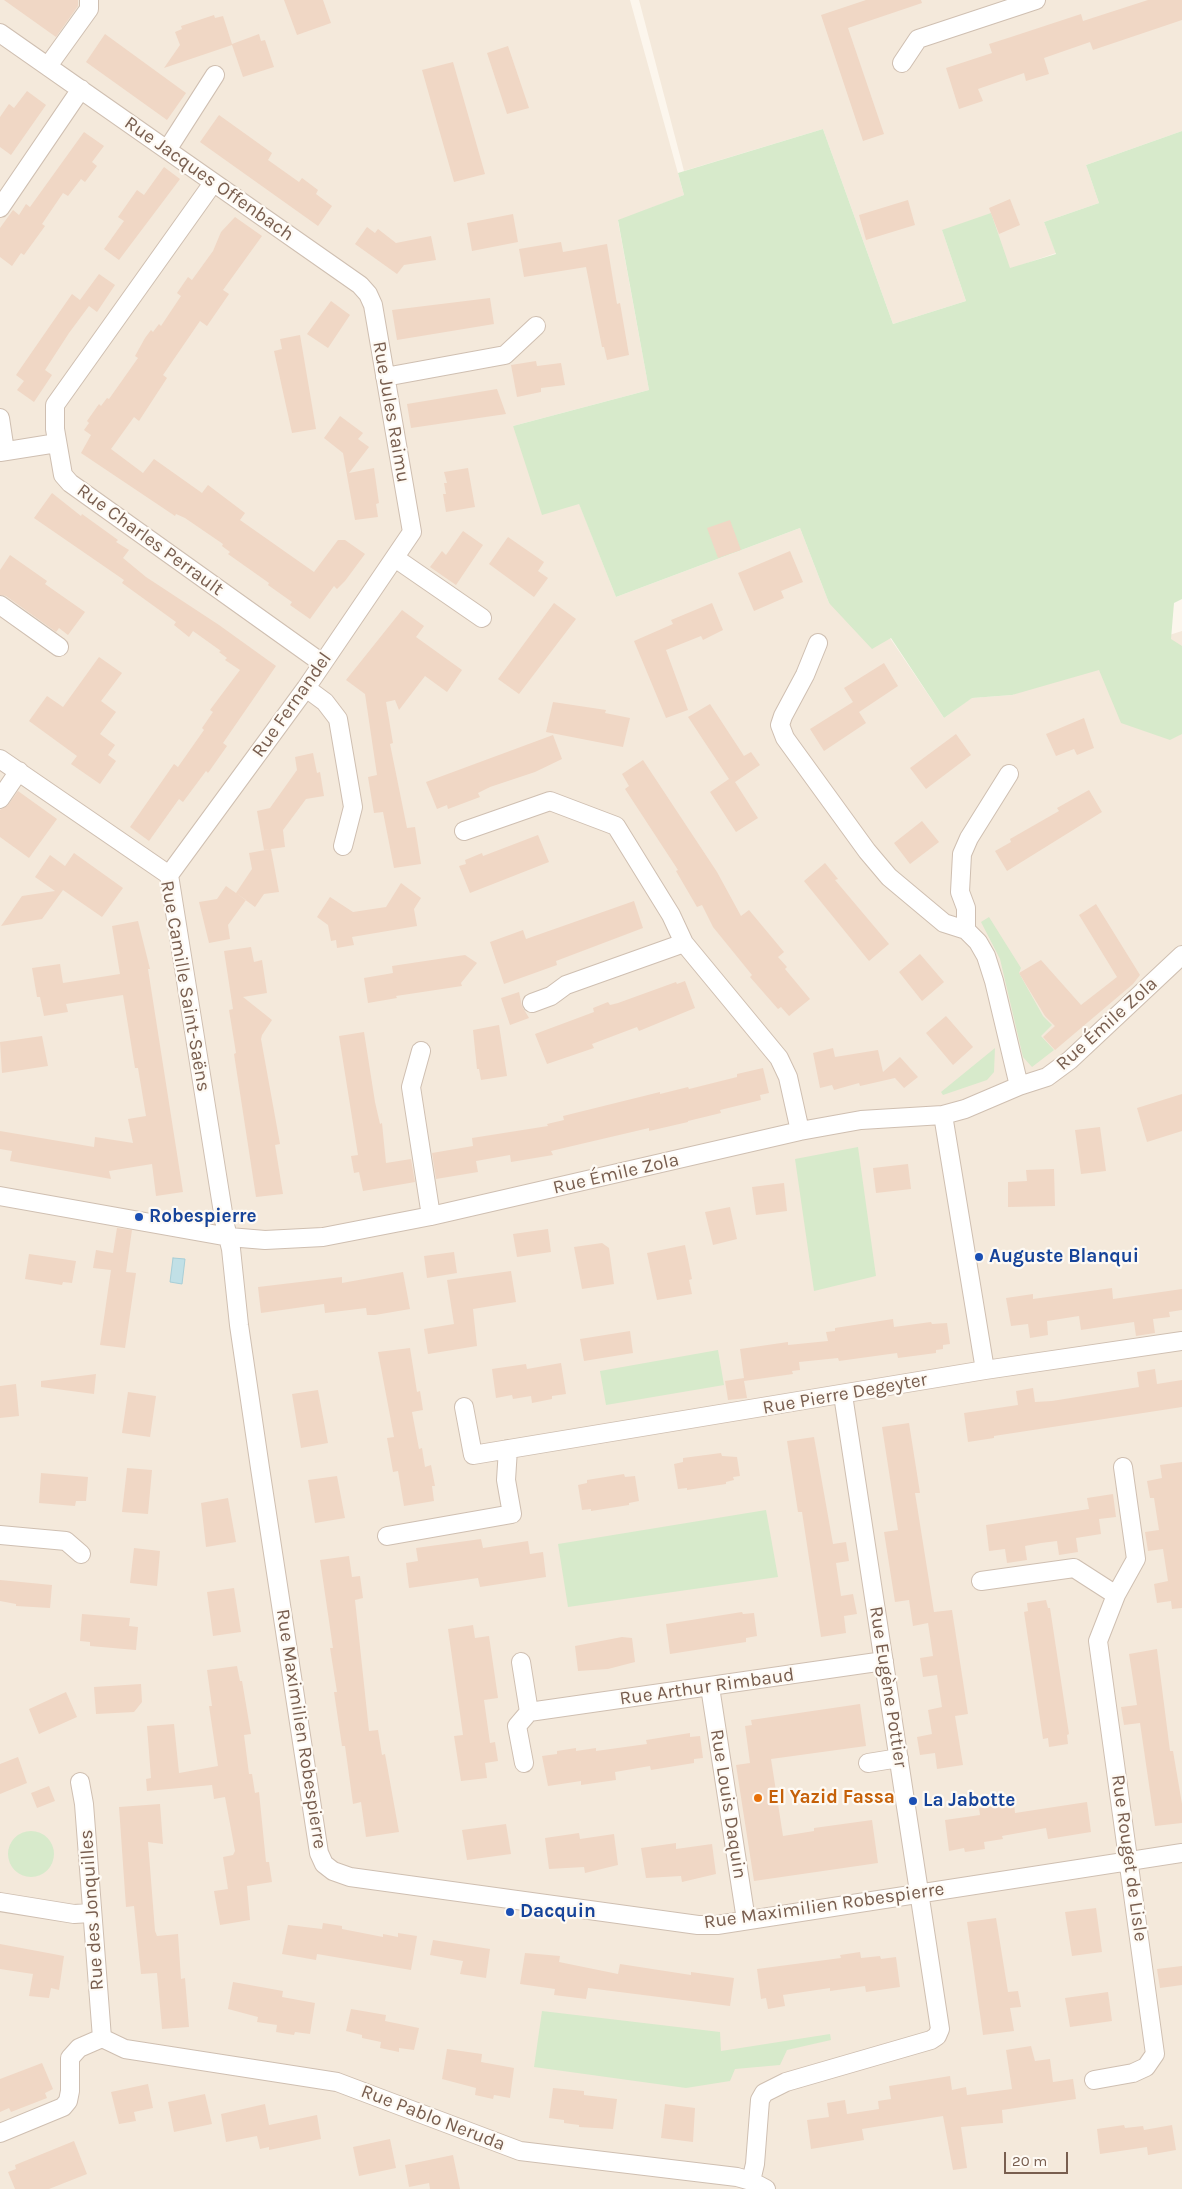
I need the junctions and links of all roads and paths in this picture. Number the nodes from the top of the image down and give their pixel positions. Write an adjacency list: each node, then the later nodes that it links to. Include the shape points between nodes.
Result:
1 (89, 0): 5 (street, via 88,9)
2 (1036, 0): 4 (street, via 918,39)
3 (0, 33): 5 (street, Rue Jacques Offenbach)
4 (902, 63)
5 (48, 66): 7 (street, Rue Jacques Offenbach)
6 (215, 75): 8 (street)
7 (81, 89): 8 (street, Rue Jacques Offenbach); 10 (street)
8 (167, 150): 9 (street, Rue Jacques Offenbach)
9 (213, 182): 11 (street, Rue Jacques Offenbach, via 360,285); 15 (street, Rue Charles Perrault, via 55,405)
10 (0, 208)
11 (368, 294): 13 (street, Rue Jules Raimu, via 373,305)
12 (536, 326): 13 (street, via 505,355)
13 (385, 377): 17 (street, Rue Jules Raimu)
14 (0, 418): 16 (street)
15 (57, 443): 16 (street); 23 (street, Rue Charles Perrault, via 63,475 70,483)
16 (3, 451)
17 (412, 532): 18 (street, Rue Fernandel)
18 (395, 558): 20 (street); 23 (street, Rue Fernandel)
19 (0, 605): 22 (street)
20 (482, 618)
21 (818, 642): 32 (street, via 783,716 780,725 785,738 889,877 944,923)
22 (59, 648)
23 (322, 663): 24 (street, Rue Fernandel)
24 (306, 688): 30 (street, via 325,702 338,719 353,807); 31 (street, Rue Fernandel)
25 (0, 759): 26 (street, Rue Camille Saint-Saëns)
26 (19, 771): 28 (street); 31 (street, Rue Camille Saint-Saëns)
27 (1009, 774): 32 (street, via 962,854 960,892 966,908)
28 (0, 799)
29 (464, 831): 33 (street, via 550,801 616,826 671,915)
30 (343, 846)
31 (169, 875): 42 (street, Rue Camille Saint-Saëns)
32 (966, 930): 37 (street, via 986,956)
33 (684, 943): 35 (street, via 566,985 551,996); 39 (street, via 779,1058 788,1077)
34 (1182, 955): 37 (street, Rue Émile Zola, via 1070,1060 1047,1077)
35 (532, 1003)
36 (421, 1051): 41 (street, via 411,1087)
37 (1019, 1086): 38 (street, Rue Émile Zola, via 965,1109)
38 (943, 1114): 39 (street, Rue Émile Zola, via 861,1120); 44 (street)
39 (800, 1132): 41 (street, Rue Émile Zola)
40 (0, 1196): 42 (street, Rue Émile Zola)
41 (431, 1216): 42 (street, Rue Émile Zola, via 323,1237 265,1240)
42 (229, 1237): 67 (street, Rue Maximilien Robespierre, via 238,1325 319,1853 324,1864 333,1872 350,1877 698,1925)
43 (1182, 1341): 44 (street, Rue Pierre Degeyter)
44 (985, 1370): 45 (street, Rue Pierre Degeyter)
45 (843, 1395): 47 (street, Rue Pierre Degeyter); 54 (street, Rue Eugène Pottier)
46 (464, 1407): 47 (street, Rue Pierre Degeyter, via 473,1455)
47 (508, 1449): 50 (street, via 506,1480 512,1514)
48 (1123, 1467): 53 (street, Rue Rouget de Lisle, via 1136,1559)
49 (0, 1536): 51 (street, via 66,1541)
50 (387, 1536)
51 (81, 1554)
52 (981, 1581): 53 (street, via 1074,1568)
53 (1116, 1595): 63 (street, Rue Rouget de Lisle, via 1098,1641)
54 (884, 1661): 56 (street, Rue Arthur Rimbaud); 58 (street, Rue Eugène Pottier)
55 (522, 1662): 57 (street)
56 (710, 1687): 57 (street, Rue Arthur Rimbaud); 67 (street, Rue Louis Daquin)
57 (529, 1712): 60 (street, via 517,1726)
58 (899, 1758): 59 (street); 64 (street, Rue Eugène Pottier)
59 (868, 1763)
60 (524, 1764)
61 (80, 1782): 66 (street, Rue des Jonquilles)
62 (1182, 1853): 63 (street, Rue Maximilien Robespierre)
63 (1130, 1861): 64 (street, Rue Maximilien Robespierre); 69 (street, Rue Rouget de Lisle, via 1155,2054 1146,2067 1133,2074)
64 (920, 1892): 67 (street, Rue Maximilien Robespierre); 71 (street, Rue Eugène Pottier, via 940,2029 931,2040 786,2082 764,2093 760,2100 755,2164)
65 (0, 1902): 66 (street, via 74,1914)
66 (91, 1913): 68 (street, Rue des Jonquilles)
67 (746, 1920)
68 (102, 2038): 70 (street, via 79,2048 70,2058 70,2090 63,2107); 71 (street, Rue Pablo Neruda, via 125,2049 337,2082 520,2151)
69 (1094, 2080)
70 (0, 2133)
71 (759, 2185)

